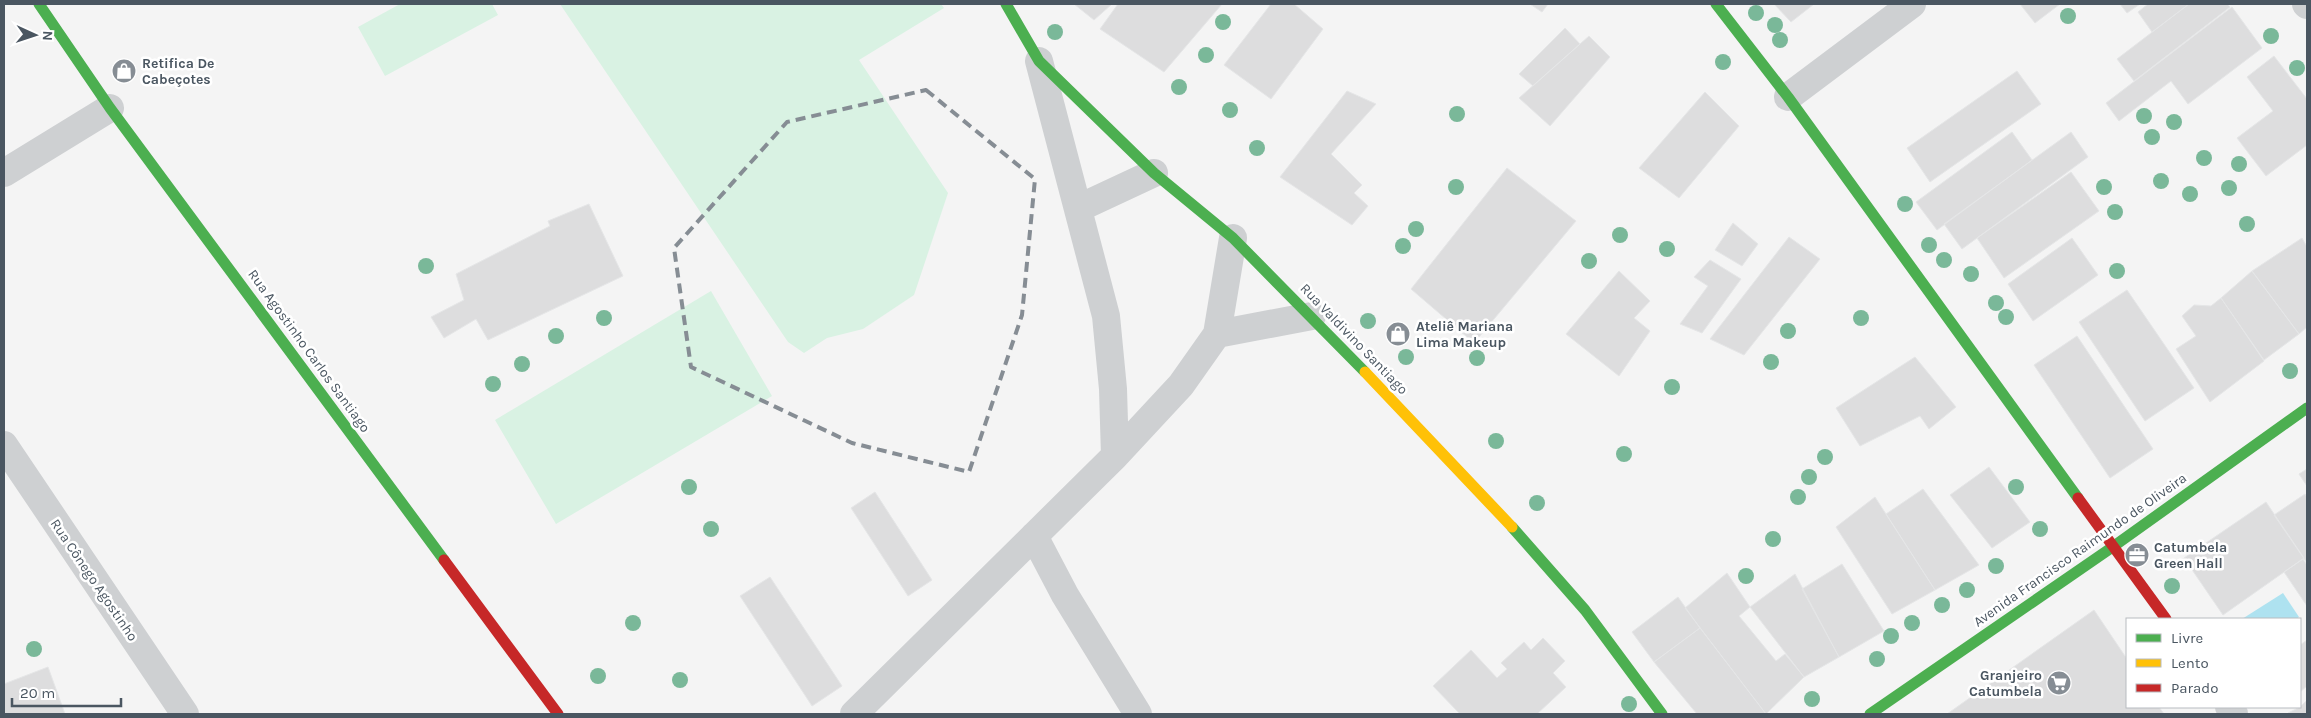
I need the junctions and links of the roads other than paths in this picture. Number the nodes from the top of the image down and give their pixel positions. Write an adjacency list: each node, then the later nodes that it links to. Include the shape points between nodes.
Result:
1 (39, 4): 7 (street, Rua Agostinho Carlos Santiago)
2 (1006, 4): 5 (street, Rua Valdivino Santiago)
3 (1716, 4): 6 (street)
4 (1912, 4): 6 (street)
5 (1039, 61): 9 (street, Rua Valdivino Santiago); 10 (street)
6 (1788, 97): 18 (street)
7 (110, 108): 8 (street); 21 (street, Rua Agostinho Carlos Santiago)
8 (4, 173)
9 (1154, 173): 10 (street); 11 (street, Rua Valdivino Santiago)
10 (1080, 208): 16 (street, via 1106,316 1114,389)
11 (1232, 238): 12 (street, Rua Valdivino Santiago); 13 (street)
12 (1312, 316): 13 (street); 24 (street, Rua Valdivino Santiago, via 1494,507 1579,603)
13 (1217, 334): 16 (street, via 1181,385)
14 (2307, 408): 18 (street, Avenida Francisco Raimundo de Oliveira)
15 (4, 445): 20 (street, Rua Cônego Agostinho)
16 (1115, 456): 17 (street)
17 (1034, 536): 22 (street); 23 (street, via 1065,595)
18 (2114, 546): 19 (street); 25 (street, Avenida Francisco Raimundo de Oliveira)
19 (2165, 618)
20 (185, 714)
21 (558, 714)
22 (854, 714)
23 (1138, 714)
24 (1662, 714)
25 (1870, 714)

